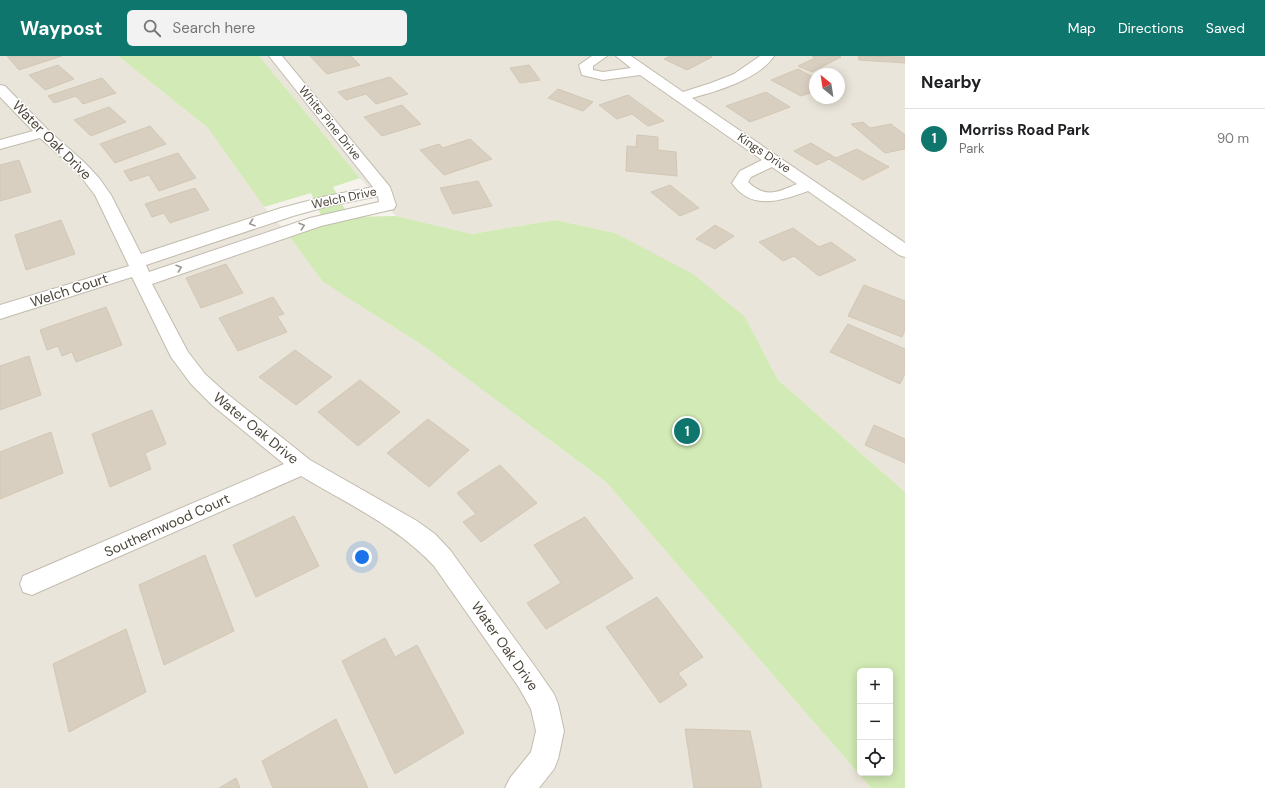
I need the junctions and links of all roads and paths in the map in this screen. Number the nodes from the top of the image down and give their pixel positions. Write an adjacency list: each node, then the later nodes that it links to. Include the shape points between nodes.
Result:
1 (275, 56): 12 (street, White Pine Drive)
2 (601, 56): 5 (street, via 586,65 587,72 603,76)
3 (622, 56): 5 (street, Kings Drive)
4 (768, 56): 7 (street, via 756,68 728,82)
5 (644, 70): 7 (street, Kings Drive)
6 (0, 89): 8 (street, Water Oak Drive)
7 (681, 96): 10 (street, Kings Drive)
8 (43, 133): 9 (street); 14 (street, Water Oak Drive, via 80,166 103,195)
9 (0, 145)
10 (774, 160): 11 (street, Kings Drive); 11 (street, via 745,174 740,183 747,191 756,196 773,198)
11 (810, 185): 13 (street, Kings Drive)
12 (384, 190): 14 (street, Welch Drive, via 388,205)
13 (902, 246)
14 (139, 270): 15 (street, Welch Court); 16 (street, Water Oak Drive, via 181,357 198,379)
15 (0, 312)
16 (302, 466): 17 (street, Southernwood Court); 18 (street, Water Oak Drive, via 409,528 427,542 442,558 527,677 544,704 550,731 544,760)
17 (32, 584)
18 (520, 788)

